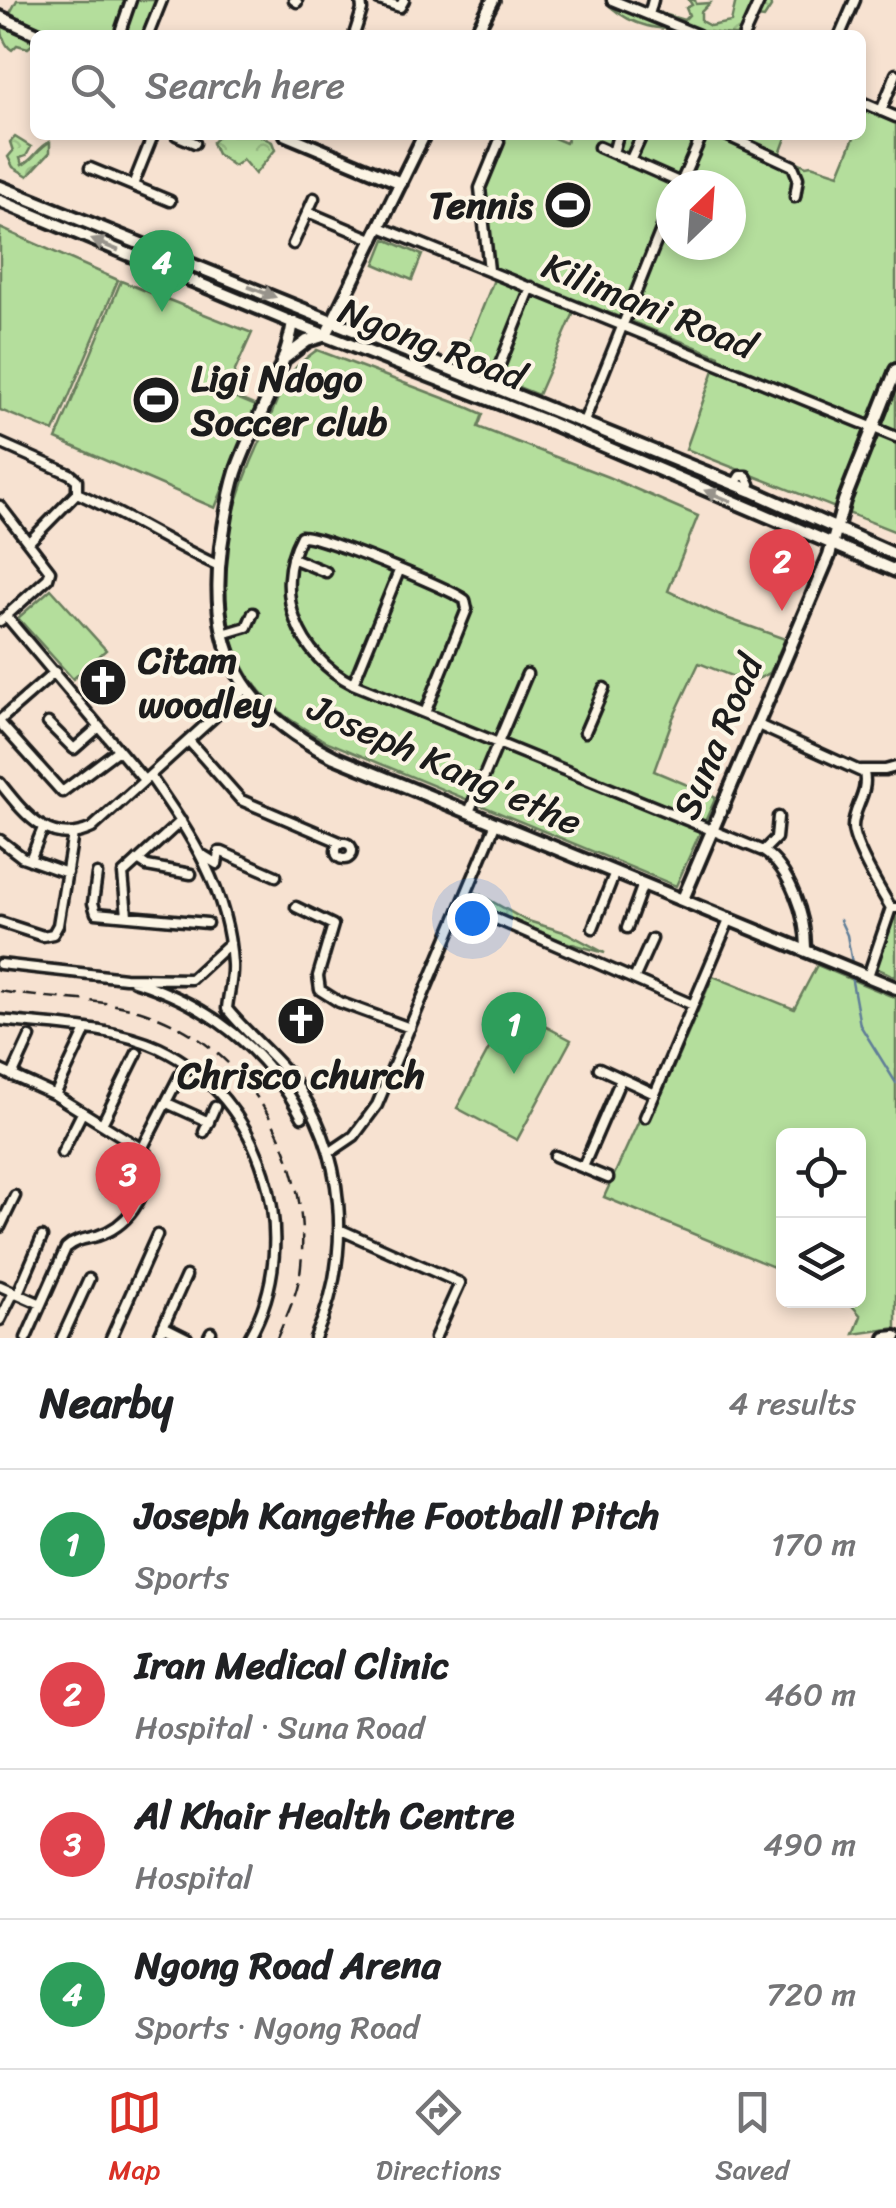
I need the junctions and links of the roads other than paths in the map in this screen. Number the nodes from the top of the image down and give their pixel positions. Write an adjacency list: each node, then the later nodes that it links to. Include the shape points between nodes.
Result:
1 (131, 0): 13 (street)
2 (162, 0): 14 (street)
3 (361, 0): 15 (street)
4 (379, 0): 5 (street, via 397,8)
5 (404, 0)
6 (493, 0): 16 (street)
7 (612, 0): 11 (street)
8 (654, 0): 11 (street)
9 (760, 0): 18 (street)
10 (855, 0): 19 (street)
11 (648, 15): 17 (street)
12 (0, 18): 20 (street)
13 (122, 30)
14 (150, 30)
15 (356, 30)
16 (478, 30)
17 (686, 30)
18 (746, 30)
19 (842, 30)
20 (30, 31)
21 (896, 74): 23 (street)
22 (866, 104): 23 (street)
23 (881, 111): 24 (street)
24 (896, 117)
25 (151, 140): 44 (street)
26 (188, 140): 34 (street)
27 (311, 140): 40 (street)
28 (422, 140): 35 (street)
29 (617, 140): 37 (street)
30 (641, 140): 38 (street)
31 (700, 140): 41 (street)
32 (737, 140): 46 (street, via 793,166)
33 (499, 142): 55 (street, via 480,188)
34 (195, 143)
35 (418, 147): 40 (street, via 394,170); 43 (street)
36 (599, 147): 37 (street)
37 (613, 153): 38 (street)
38 (630, 161): 42 (street)
39 (90, 168): 44 (street)
40 (369, 170): 43 (street)
41 (686, 170)
42 (656, 173)
43 (401, 183): 51 (street)
44 (133, 185): 49 (street)
45 (0, 186): 57 (street, Ngong Road, one-way to 57)
46 (795, 196)
47 (314, 198): 50 (street)
48 (0, 201): 58 (street, Ngong Road, one-way to 48)
49 (170, 202)
50 (308, 212): 52 (street); 53 (street)
51 (380, 226): 52 (street); 55 (street, Kilimani Road)
52 (374, 240): 57 (street)
53 (293, 244)
54 (656, 244): 59 (street)
55 (489, 270): 56 (street, Kilimani Road)
56 (530, 287): 59 (street, Kilimani Road); 63 (street)
57 (332, 320): 60 (street); 63 (street, Ngong Road)
58 (292, 322): 60 (street, Ngong Road); 61 (street, Joseph Kang'ethe)
59 (624, 325): 64 (street); 65 (street, Kilimani Road)
60 (326, 335): 61 (street); 72 (street, Ngong Road, one-way to 60)
61 (283, 360): 75 (street, Joseph Kang'ethe, via 236,472)
62 (896, 370): 65 (street, Suna Road)
63 (491, 387): 64 (street, Ngong Road)
64 (583, 424): 70 (street, Ngong Road)
65 (872, 427): 66 (street, Kilimani Road); 70 (street, Suna Road)
66 (896, 437)
67 (0, 443): 68 (street, via 70,474)
68 (76, 493): 71 (street); 75 (street)
69 (0, 506): 71 (street)
70 (838, 530): 72 (street, Suna Road); 73 (street, Ngong Road)
71 (29, 542): 80 (street, via 50,574)
72 (833, 544): 77 (street, Ngong Road); 90 (street, Suna Road)
73 (896, 555)
74 (292, 558): 76 (street, via 308,534); 78 (street); 84 (street, via 288,590 302,636 324,664)
75 (219, 566): 81 (street, Joseph Kang'ethe)
76 (399, 571): 84 (street); 87 (street, via 460,596 468,607)
77 (896, 571)
78 (326, 572)
79 (253, 613): 81 (street, via 248,627)
80 (3, 618): 82 (street)
81 (223, 634): 86 (street, Joseph Kang'ethe)
82 (55, 672): 88 (street); 91 (street)
83 (526, 674): 94 (street)
84 (354, 684): 87 (street)
85 (604, 688): 92 (street)
86 (246, 689): 93 (street); 100 (street, Joseph Kang'ethe, via 305,743)
87 (425, 713): 94 (street)
88 (0, 723): 95 (street, via 60,792)
89 (48, 723): 91 (street, via 74,749)
90 (756, 724): 97 (street); 105 (street, Suna Road)
91 (100, 727): 95 (street)
92 (586, 732)
93 (188, 741): 98 (street); 108 (street, via 241,800)
94 (498, 743): 100 (street); 105 (street)
95 (118, 750): 98 (street)
96 (896, 767): 97 (street)
97 (861, 770): 122 (street, via 866,783 854,830)
98 (147, 778): 102 (street); 106 (street, via 92,828)
99 (0, 784): 104 (street)
100 (469, 812): 103 (street, Joseph Kang'ethe)
101 (778, 817): 109 (street, via 776,838)
102 (180, 821): 110 (street); 112 (street)
103 (496, 823): 114 (street, Joseph Kang'ethe); 120 (street)
104 (43, 828): 106 (street); 111 (street)
105 (712, 829): 109 (street); 119 (street, Suna Road)
106 (73, 834): 113 (street)
107 (0, 840): 111 (street)
108 (342, 843)
109 (763, 851): 131 (street, via 786,878)
110 (204, 856): 117 (street, via 217,864 222,852); 130 (street)
111 (30, 860): 113 (street)
112 (138, 860): 116 (street); 123 (street, via 122,878)
113 (66, 872): 125 (street, via 52,934)
114 (615, 872): 118 (street, Joseph Kang'ethe); 127 (street)
115 (96, 874): 123 (street, via 94,910)
116 (191, 874)
117 (276, 876)
118 (643, 884): 119 (street, Joseph Kang'ethe); 128 (street)
119 (683, 898): 124 (street, Joseph Kang'ethe)
120 (464, 905): 135 (street); 139 (street)
121 (296, 907): 139 (street, via 333,928 320,990)
122 (894, 908): 133 (street)
123 (126, 915): 126 (street)
124 (730, 918): 131 (street, Joseph Kang'ethe); 137 (street)
125 (0, 922)
126 (206, 923)
127 (593, 928)
128 (627, 928)
129 (652, 939): 135 (street)
130 (230, 944): 134 (street, via 191,978); 159 (street, via 227,1010 302,1094)
131 (806, 948): 133 (street, Joseph Kang'ethe)
132 (0, 964): 134 (street)
133 (868, 976): 136 (street, Joseph Kang'ethe)
134 (124, 978): 153 (street, via 186,1001 225,1025 270,1068)
135 (634, 979): 137 (street)
136 (896, 988)
137 (692, 1005): 148 (street)
138 (0, 1020): 183 (street, via 100,1031 157,1048 183,1062 232,1110 262,1166 274,1220 271,1287)
139 (410, 1028): 159 (street, via 378,1105 354,1136)
140 (84, 1034): 149 (street)
141 (30, 1038): 146 (street)
142 (137, 1052): 155 (street)
143 (183, 1068): 150 (street)
144 (599, 1068): 147 (street)
145 (0, 1070): 146 (street)
146 (12, 1076): 149 (street)
147 (621, 1080): 148 (street); 161 (street)
148 (655, 1094): 154 (street)
149 (55, 1096): 152 (street)
150 (167, 1103): 151 (street, via 206,1127); 157 (street)
151 (215, 1107)
152 (82, 1113): 155 (street); 158 (street)
153 (302, 1117)
154 (645, 1117)
155 (102, 1124): 156 (street)
156 (128, 1140): 157 (street); 163 (street)
157 (142, 1148): 173 (street, via 152,1168 133,1212 110,1232 69,1245)
158 (62, 1153)
159 (329, 1153): 166 (street)
160 (555, 1156): 161 (street)
161 (583, 1168): 162 (street)
162 (608, 1178)
163 (105, 1187)
164 (15, 1196): 165 (street)
165 (0, 1227)
166 (340, 1229): 184 (street, via 334,1282); 185 (street, via 460,1283)
167 (156, 1234): 180 (street)
168 (42, 1237): 172 (street)
169 (186, 1276): 175 (street)
170 (89, 1279): 179 (street)
171 (0, 1286): 172 (street)
172 (16, 1293): 173 (street); 174 (street)
173 (41, 1304): 176 (street)
174 (0, 1320)
175 (163, 1326): 181 (street); 182 (street)
176 (27, 1335): 178 (street)
177 (896, 1337): 186 (street)
178 (39, 1338)
179 (62, 1338)
180 (112, 1338)
181 (158, 1338)
182 (187, 1338)
183 (249, 1338)
184 (317, 1338)
185 (435, 1338)
186 (886, 1338)

